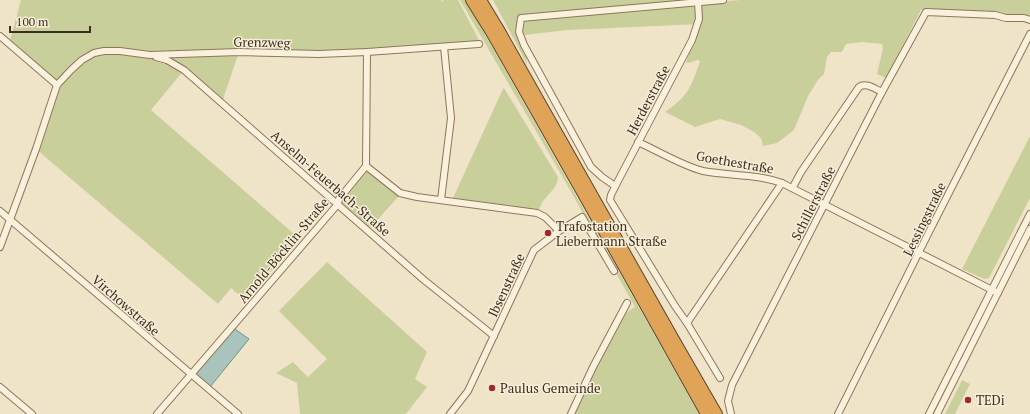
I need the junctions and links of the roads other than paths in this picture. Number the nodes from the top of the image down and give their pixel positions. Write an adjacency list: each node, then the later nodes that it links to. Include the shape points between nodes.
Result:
1 (471, 0): 42 (highway)
2 (481, 0): 43 (highway)
3 (723, 0): 4 (street)
4 (698, 2): 14 (street, Herderstraße, via 699,19 692,40); 17 (street, via 521,18 519,32 524,45 591,167)
5 (1030, 20): 13 (street, Schillerstraße, via 995,15 926,12)
6 (1030, 34): 28 (street, Lessingstraße)
7 (0, 36): 12 (street)
8 (479, 44): 9 (street, Grenzweg)
9 (444, 47): 10 (street, Grenzweg); 19 (street, via 451,118)
10 (367, 52): 11 (street, Grenzweg); 15 (street)
11 (150, 55): 12 (street, Grenzweg, via 120,51 94,53 70,70); 20 (street, Anselm-Feuerbach-Straße, via 167,60 184,70)
12 (57, 85): 24 (street)
13 (882, 92): 18 (street, via 866,85 859,86); 21 (street, Schillerstraße)
14 (638, 142): 16 (street, Goethestraße, via 694,168 723,174 768,178); 17 (street, Herderstraße)
15 (366, 166): 19 (street, via 400,193); 20 (street, Arnold-Böcklin-Straße, via 339,199)
16 (782, 183): 18 (street, Goethestraße); 32 (street)
17 (615, 186): 32 (street, Herderstraße, via 610,200 613,206)
18 (793, 187): 21 (street, Goethestraße)
19 (441, 200): 26 (street, via 537,213)
20 (338, 204): 33 (street, Anselm-Feuerbach-Straße, via 424,280); 34 (street, Arnold-Böcklin-Straße)
21 (824, 205): 28 (street, Goethestraße); 44 (street, Schillerstraße, via 732,385 728,396)
22 (0, 211): 24 (street, Virchowstraße)
23 (1030, 214): 30 (street)
24 (10, 219): 27 (street); 34 (street, Virchowstraße)
25 (1030, 229): 30 (street)
26 (559, 231): 29 (street, Ibsenstraße, via 582,217); 33 (street, Ibsenstraße, via 534,250)
27 (0, 247)
28 (919, 253): 30 (street, Goethestraße); 45 (street, Lessingstraße)
29 (614, 271)
30 (995, 291): 46 (street); 47 (street)
31 (627, 303): 41 (street)
32 (687, 323): 35 (street)
33 (494, 336): 40 (street, Ibsenstraße, via 468,391)
34 (191, 375): 38 (street, Arnold-Böcklin-Straße); 39 (street, Virchowstraße)
35 (720, 378)
36 (0, 387): 37 (street)
37 (32, 414)
38 (157, 414)
39 (238, 414)
40 (450, 414)
41 (571, 414)
42 (706, 414)
43 (717, 414)
44 (731, 414)
45 (838, 414)
46 (929, 414)
47 (937, 414)

